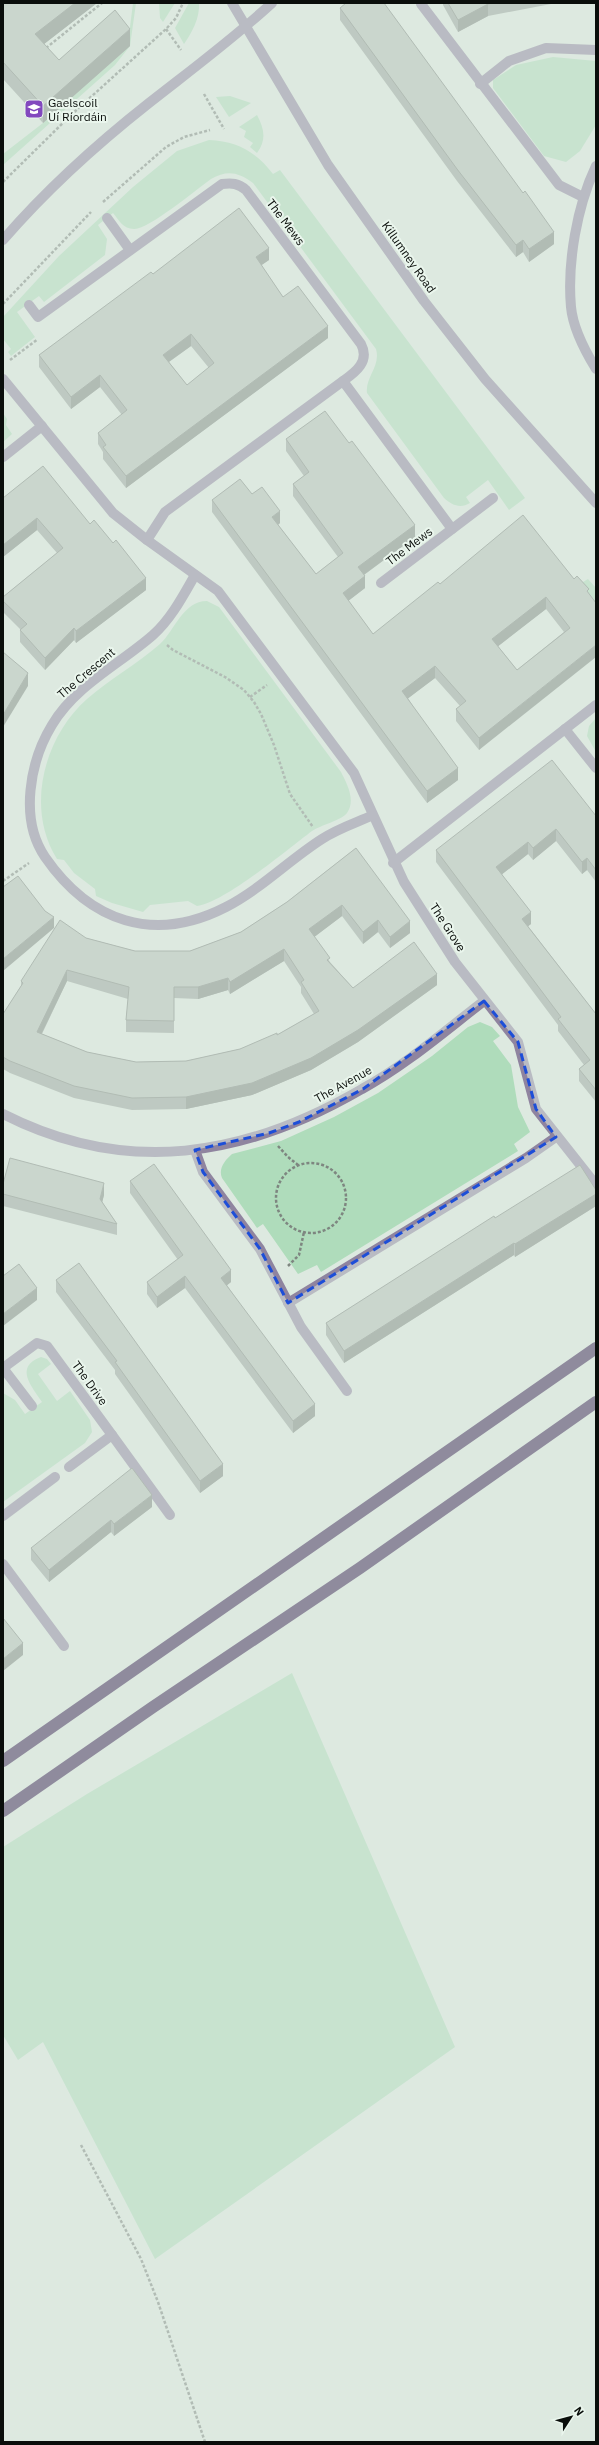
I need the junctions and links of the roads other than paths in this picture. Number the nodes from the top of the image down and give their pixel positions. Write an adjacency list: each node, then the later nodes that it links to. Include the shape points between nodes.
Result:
1 (232, 3): 4 (street, Killumney Road)
2 (272, 3): 4 (street)
3 (421, 4): 6 (street)
4 (246, 28): 10 (street, via 102,142 30,209); 19 (street, Killumney Road, via 328,165 424,301 485,379)
5 (596, 50): 6 (street, via 546,48 509,61)
6 (480, 84): 8 (street, via 559,185)
7 (596, 166): 8 (street)
8 (584, 197): 13 (street, via 570,280 571,308 580,338)
9 (107, 218): 11 (street)
10 (3, 240)
11 (130, 250): 12 (street, The Mews, via 38,317); 15 (street, The Mews, via 222,184 240,185 361,344 364,350 362,363 356,372)
12 (29, 305)
13 (596, 369)
14 (3, 379): 16 (street)
15 (343, 381): 20 (street, The Mews); 21 (street, The Mews, via 165,512)
16 (42, 426): 17 (street); 21 (street, via 113,512)
17 (3, 457)
18 (493, 498): 20 (street, The Mews)
19 (596, 503)
20 (452, 529): 23 (street, The Mews)
21 (147, 540): 22 (street)
22 (195, 575): 27 (street, via 218,591 354,773); 27 (street, The Crescent, via 173,610 154,633 74,698 53,723 37,757 30,797 31,815 42,853 58,876 92,906 120,920 161,925 210,914 228,906 322,839)
23 (381, 583)
24 (596, 705): 25 (street)
25 (565, 729): 26 (street); 28 (street)
26 (596, 768)
27 (371, 816): 28 (street)
28 (393, 862): 29 (street, The Grove, via 438,937)
29 (484, 1001): 31 (street, The Grove, via 518,1042 536,1109); 32 (street, The Avenue, via 427,1045 363,1089 300,1122 269,1133)
30 (3, 1114): 32 (street, The Avenue, via 82,1145 120,1152 162,1153)
31 (556, 1137): 33 (street, The Grove); 34 (street, via 526,1158)
32 (195, 1150): 34 (street, via 203,1172 260,1250)
33 (596, 1185)
34 (288, 1303): 37 (street, via 309,1339)
35 (596, 1348): 47 (highway)
36 (3, 1368): 39 (street); 40 (street, The Drive, via 37,1343 47,1346)
37 (347, 1391)
38 (596, 1402): 48 (highway, via 360,1568 153,1707)
39 (32, 1406)
40 (112, 1435): 41 (street); 43 (street)
41 (68, 1467)
42 (55, 1477): 44 (street)
43 (170, 1515)
44 (3, 1516)
45 (3, 1564): 46 (street)
46 (64, 1646)
47 (3, 1761)
48 (3, 1812)

